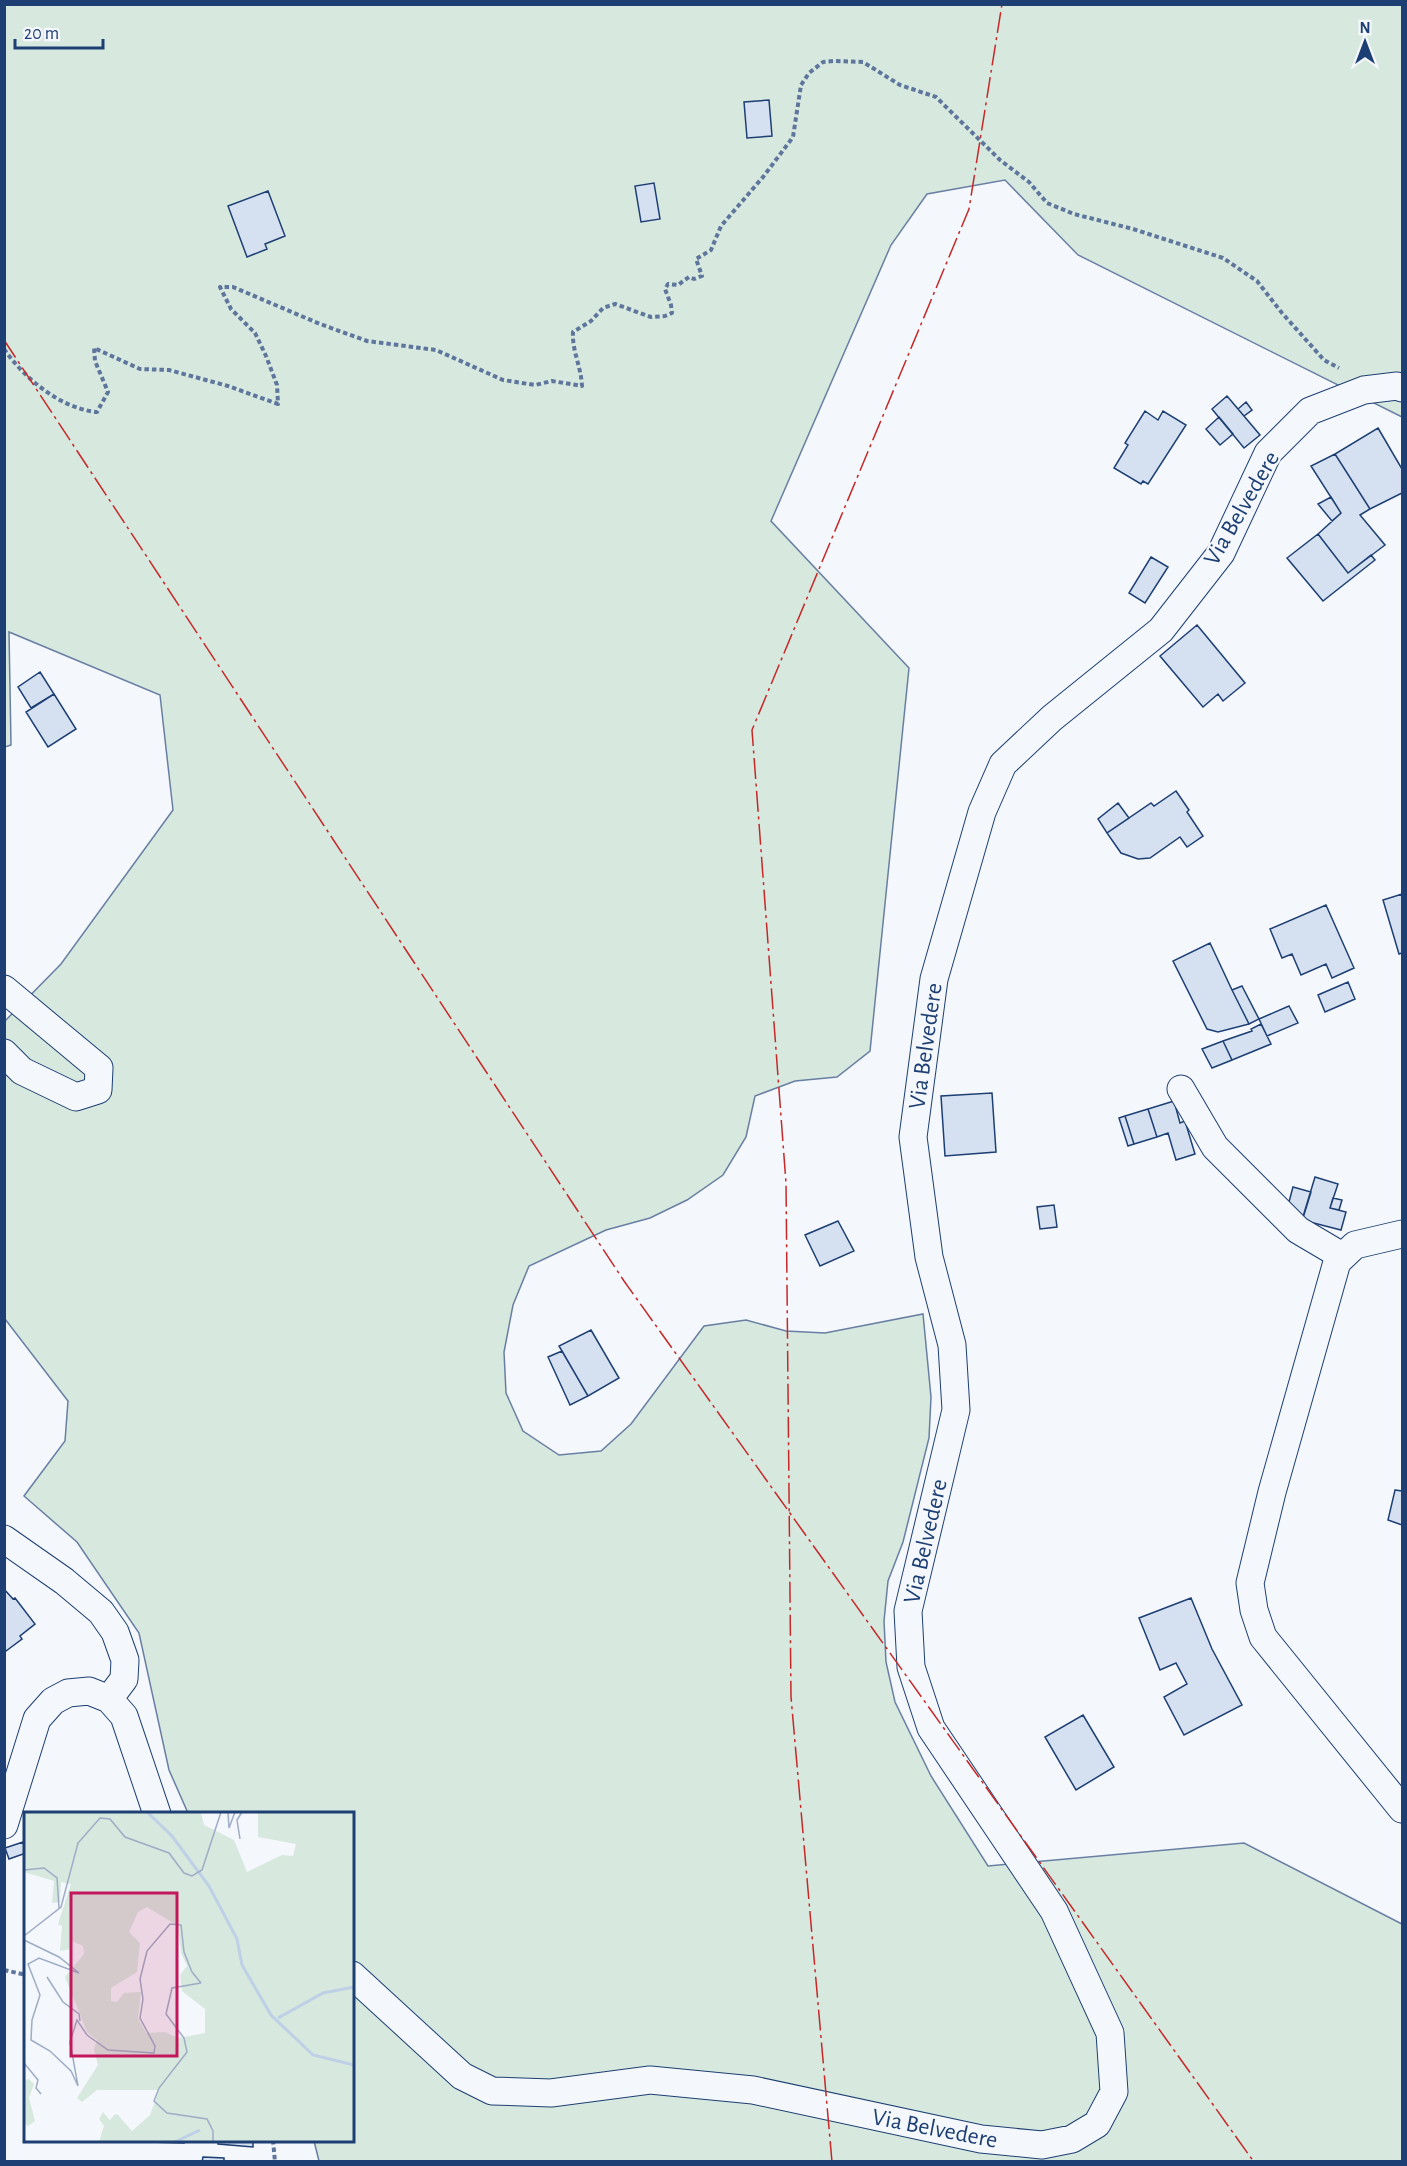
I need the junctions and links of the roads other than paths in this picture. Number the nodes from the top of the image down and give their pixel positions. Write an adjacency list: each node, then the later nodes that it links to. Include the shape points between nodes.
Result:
1 (1402, 388): 12 (street, Via Belvedere, via 1364,390 1310,411 1268,453 1221,553 1161,630 1052,718 1003,764 982,812 933,979 913,1137 929,1257 952,1345 956,1410 908,1611 911,1667 931,1728 1054,1911 1110,2033 1114,2092 1097,2124 1072,2139 1042,2145 981,2139 753,2090 650,2080 551,2093 492,2091 462,2076)
2 (4, 989): 3 (street, via 99,1068 98,1090 76,1097 22,1071)
3 (4, 1053)
4 (1181, 1089): 6 (street, via 1215,1146 1298,1230)
5 (1402, 1234): 6 (street, via 1355,1245)
6 (1342, 1256): 9 (street, via 1320,1317 1250,1583 1263,1636)
7 (4, 1539): 8 (street, via 64,1581 101,1612 115,1632 126,1660 124,1680)
8 (109, 1699): 10 (street, via 124,1716); 11 (street, via 89,1691 68,1693 53,1701 38,1719)
9 (1402, 1809)
10 (156, 1812)
11 (4, 1825)
12 (354, 1977)

